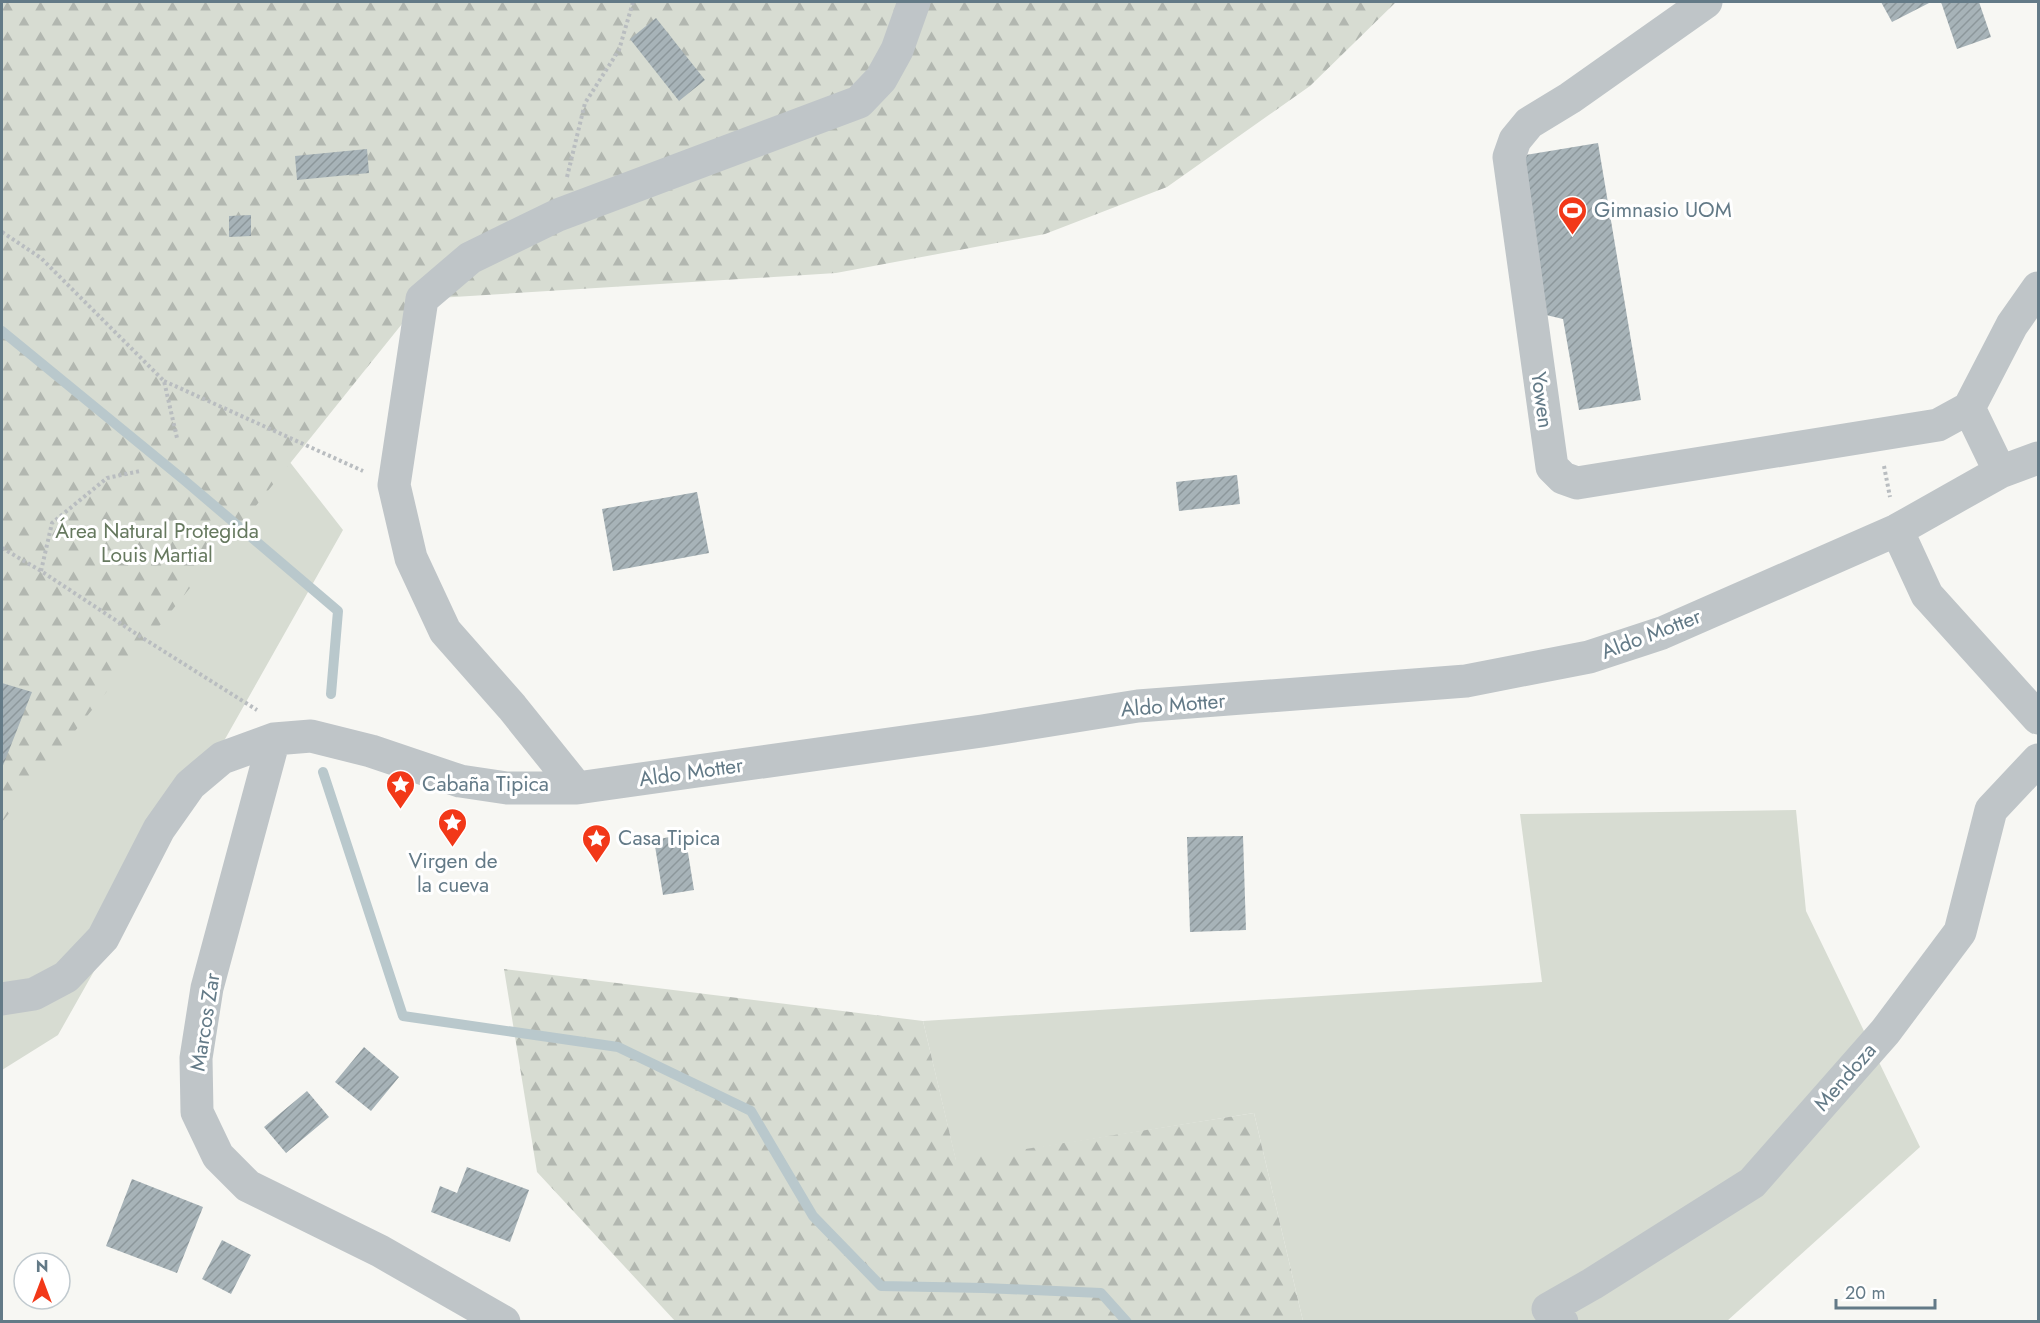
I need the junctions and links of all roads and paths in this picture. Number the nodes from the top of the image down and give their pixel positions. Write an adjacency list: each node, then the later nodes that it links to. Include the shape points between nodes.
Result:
1 (633, 2): 4 (path, via 619,50 585,103)
2 (914, 2): 4 (street, via 897,50 881,79 859,102)
3 (1707, 2): 9 (street, Yowen, via 1529,123 1515,140 1509,157 1552,467 1563,478 1577,483)
4 (558, 215): 14 (street, via 470,258 422,299)
5 (2, 232): 7 (path, via 41,258)
6 (2038, 288): 8 (street, via 2012,325)
7 (164, 381): 10 (path); 14 (path)
8 (1969, 408): 9 (street, Yowen, via 1938,425); 13 (street)
9 (1877, 435): 15 (path)
10 (177, 438)
11 (2038, 458): 13 (street, Aldo Motter)
12 (140, 471): 17 (path, via 107,478 52,523)
13 (2000, 472): 15 (street, Aldo Motter)
14 (394, 485): 21 (street, via 411,558 445,631)
15 (1897, 530): 18 (street, via 1927,595); 21 (street, Aldo Motter, via 1662,633 1578,660 1466,681 1138,706)
16 (2, 548): 17 (path)
17 (41, 571): 19 (path, via 259,711)
18 (2038, 718)
19 (273, 738): 21 (street, Aldo Motter, via 310,736 460,780 507,788); 22 (street, Aldo Motter, via 222,758 190,785 159,829 103,938 66,977 34,994); 24 (street, Marcos Zar, via 207,988 196,1058 197,1113 218,1156 248,1186 380,1251)
20 (2038, 760): 23 (street, Mendoza, via 1991,810 1960,932 1885,1032 1752,1183 1592,1284)
21 (577, 788)
22 (2, 999)
23 (1555, 1315)
24 (504, 1322)

